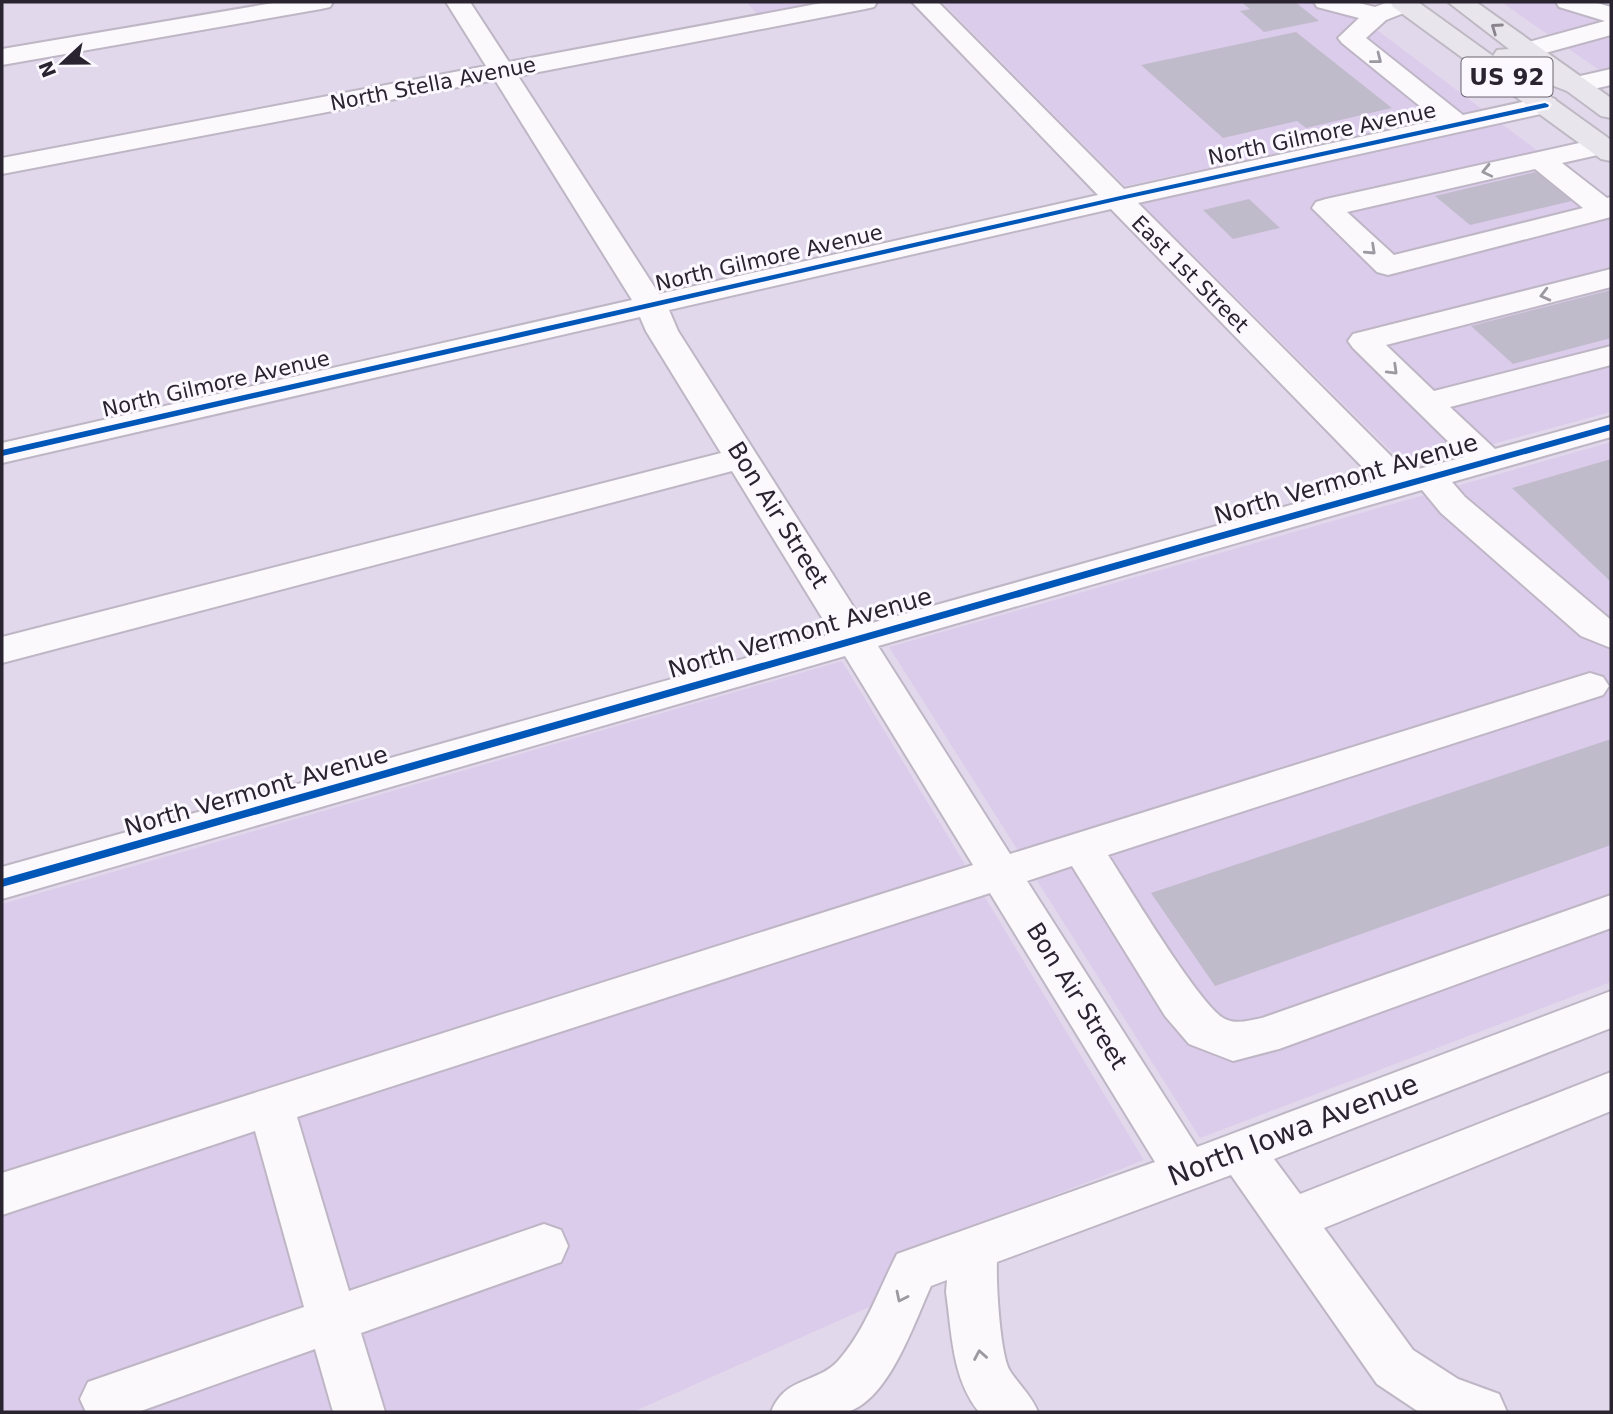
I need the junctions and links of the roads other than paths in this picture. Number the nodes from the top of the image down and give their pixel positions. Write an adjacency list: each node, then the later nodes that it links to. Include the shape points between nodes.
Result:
1 (321, 2): 14 (street)
2 (458, 2): 15 (street, Bon Air Street)
3 (865, 2): 9 (street, North Stella Avenue)
4 (924, 2): 26 (street, East 1st Street)
5 (1326, 2): 11 (street)
6 (1406, 2): 11 (street); 17 (main road, via 1534,71); 18 (main road, US 92)
7 (1460, 2): 13 (main road, US 92, one-way to 7)
8 (1568, 2): 10 (street)
9 (757, 11): 15 (street, North Stella Avenue)
10 (1611, 15)
11 (1377, 16): 20 (street, one-way to 20, via 1351,38)
12 (1611, 27): 13 (street)
13 (1527, 50): 17 (main road, US 92)
14 (2, 57)
15 (503, 70): 24 (street, North Stella Avenue); 29 (street, Bon Air Street)
16 (1611, 77): 17 (street)
17 (1576, 85): 19 (main road, US 92)
18 (1545, 105): 20 (street, North Gilmore Avenue); 21 (main road)
19 (1611, 110)
20 (1458, 124): 23 (street, North Gilmore Avenue)
21 (1608, 144): 22 (street)
22 (1539, 159): 25 (street, one-way to 25); 27 (street)
23 (1276, 164): 25 (street); 26 (street, North Gilmore Avenue)
24 (2, 166)
25 (1312, 196): 27 (street, one-way to 27, via 1388,266)
26 (1116, 199): 29 (street, North Gilmore Avenue); 36 (street, East 1st Street)
27 (1608, 208)
28 (1611, 278): 31 (street, one-way to 31, via 1364,341)
29 (651, 304): 33 (street, North Gilmore Avenue); 34 (street, Bon Air Street, via 662,331)
30 (1611, 355): 31 (street)
31 (1427, 403): 35 (street)
32 (1611, 427): 35 (street, North Vermont Avenue)
33 (2, 453)
34 (742, 458): 38 (street, Bon Air Street); 39 (street)
35 (1488, 461): 36 (street, North Vermont Avenue)
36 (1414, 481): 37 (street, East 1st Street, via 1453,505 1594,627); 38 (street, North Vermont Avenue)
37 (1611, 635)
38 (857, 640): 42 (street, Bon Air Street); 43 (street, North Vermont Avenue)
39 (2, 650)
40 (1590, 686): 41 (street)
41 (1081, 846): 42 (street); 44 (street, via 1181,1003 1205,1031 1233,1042 1263,1036)
42 (1000, 872): 47 (street); 49 (street, Bon Air Street)
43 (2, 883)
44 (1611, 911)
45 (1611, 1009): 48 (street, North Iowa Avenue)
46 (1611, 1091): 51 (street)
47 (271, 1107): 50 (street); 54 (street)
48 (1241, 1151): 49 (street, North Iowa Avenue); 51 (street)
49 (1186, 1171): 53 (street, North Iowa Avenue)
50 (2, 1194)
51 (1290, 1220): 59 (street, via 1395,1367 1443,1399)
52 (544, 1246): 54 (street)
53 (973, 1248): 57 (street, North Iowa Avenue, one-way to 57, via 914,1270 876,1349 855,1380); 58 (street, one-way to 53, via 985,1380 971,1292)
54 (334, 1319): 55 (street); 56 (street)
55 (106, 1399)
56 (359, 1412)
57 (797, 1412)
58 (1012, 1412)
59 (1481, 1412)

